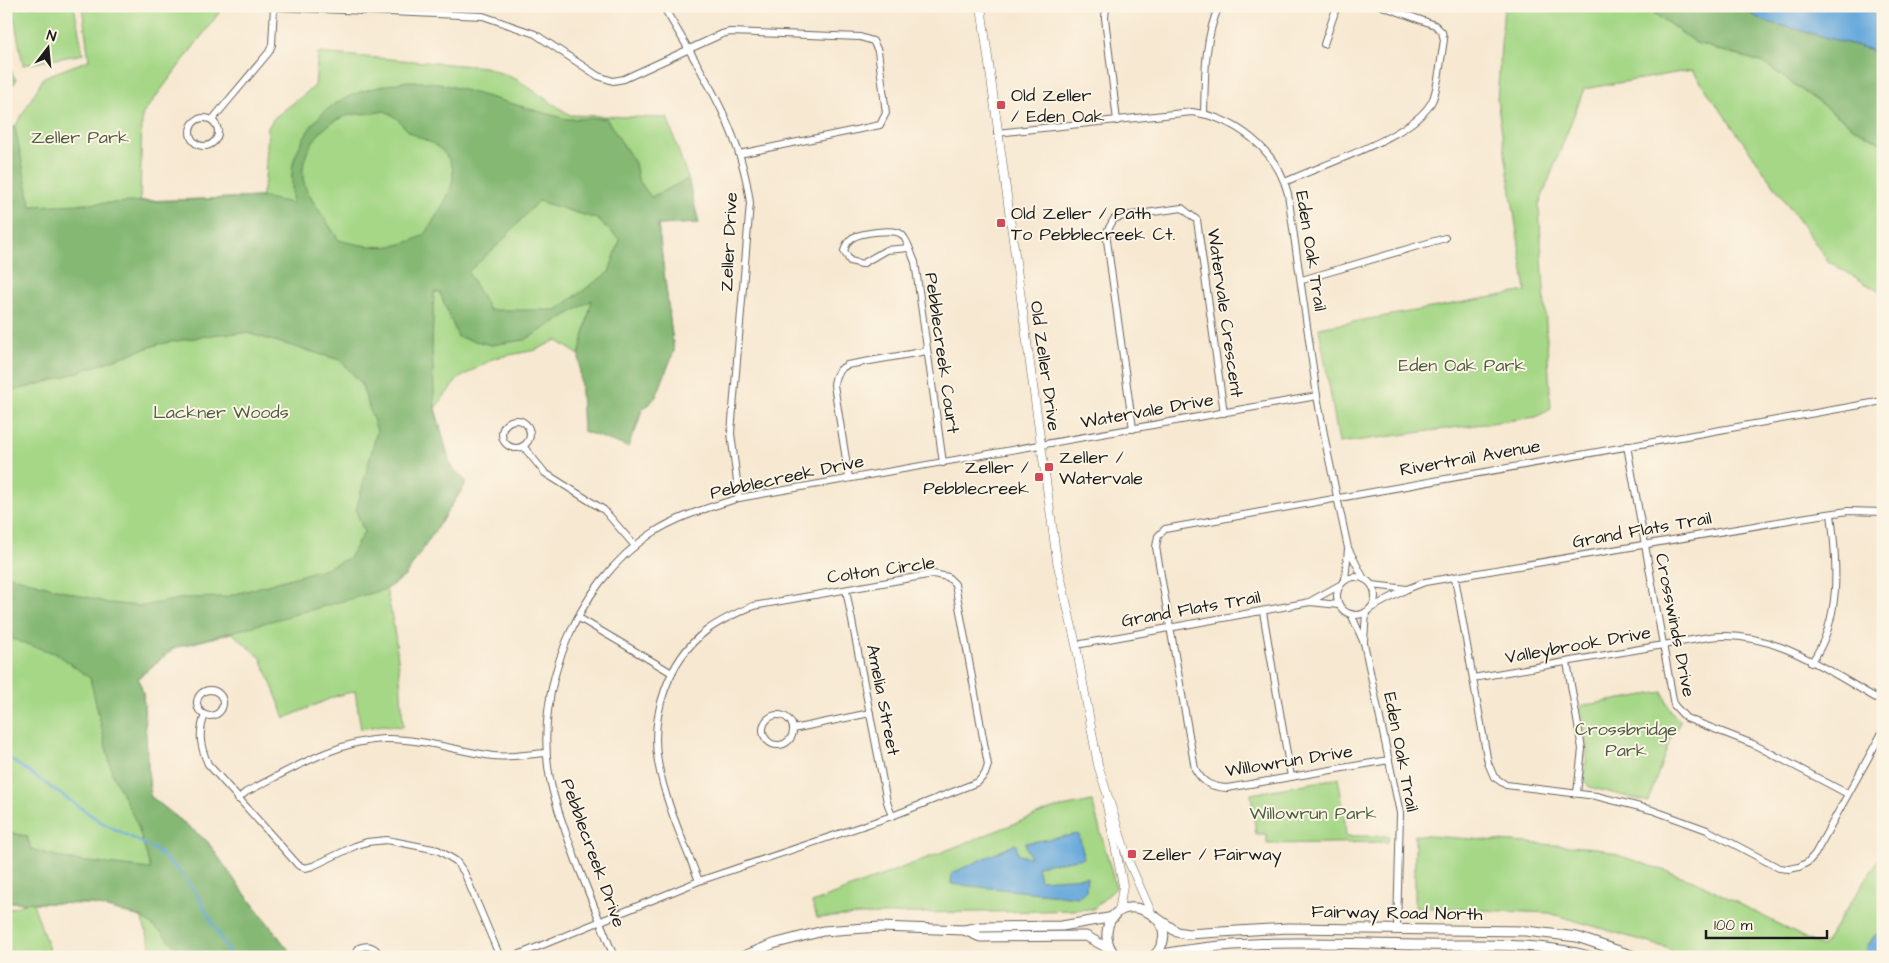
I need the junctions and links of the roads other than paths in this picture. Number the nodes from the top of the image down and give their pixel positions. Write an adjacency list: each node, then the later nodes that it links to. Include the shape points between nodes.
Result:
1 (274, 6): 9 (street, via 483,16 535,34 598,76 613,81); 11 (street, via 269,52)
2 (663, 6): 9 (street, Zeller Drive)
3 (981, 6): 13 (street, Old Zeller Drive)
4 (1106, 6): 12 (street)
5 (1219, 6): 10 (street, via 1208,40)
6 (1337, 6): 8 (street)
7 (1382, 6): 15 (street, via 1435,25 1442,32 1444,40 1432,100 1406,128)
8 (1324, 44)
9 (689, 50): 14 (street, Zeller Drive, via 718,99); 14 (street, via 722,34 739,32 860,37 873,42 878,51 886,113 880,125)
10 (1204, 114): 12 (street, Eden Oak Trail, via 1192,112); 15 (street, Eden Oak Trail, via 1236,127 1251,138 1263,149)
11 (212, 120): 11 (street, via 202,118 192,124 190,134 196,144 206,146 216,140 218,130)
12 (1117, 121): 13 (street, Eden Oak Trail)
13 (997, 133): 25 (street, Old Zeller Drive)
14 (739, 154): 30 (street, Zeller Drive, via 750,203 731,433)
15 (1285, 182): 18 (street, Eden Oak Trail)
16 (1445, 238): 18 (street)
17 (909, 248): 17 (street, Pebblecreek Court, via 903,235 882,232 856,236 846,244 844,251 850,262 862,264 886,250); 19 (street, Pebblecreek Court, via 915,262)
18 (1302, 280): 20 (street, Eden Oak Trail)
19 (927, 351): 27 (street, Pebblecreek Court); 28 (street, via 847,365 835,377)
20 (1317, 396): 22 (street, Watervale Drive); 29 (street, Eden Oak Trail)
21 (1883, 401): 26 (street, Rivertrail Avenue)
22 (1224, 412): 23 (street, Watervale Drive); 23 (street, Watervale Crescent, via 1197,220 1182,208 1124,216 1114,219 1106,232)
23 (1133, 429): 25 (street, Watervale Drive)
24 (524, 446): 24 (street, via 530,435 528,427 517,420 508,422 503,430 504,439 514,448); 34 (street, via 545,473 604,510)
25 (1041, 446): 27 (street, Pebblecreek Drive); 50 (street, Old Zeller Drive, via 1057,560)
26 (1627, 446): 29 (street, Rivertrail Avenue); 33 (street, Crosswinds Drive)
27 (943, 462): 28 (street, Pebblecreek Drive)
28 (849, 478): 30 (street, Pebblecreek Drive)
29 (1336, 497): 35 (street, Eden Oak Trail); 48 (street, Rivertrail Avenue, via 1165,529 1158,536 1156,547)
30 (739, 498): 34 (street, Pebblecreek Drive, via 673,522)
31 (1883, 512): 32 (street, Grand Flats Trail)
32 (1831, 514): 33 (street, Grand Flats Trail); 53 (street, via 1836,560 1832,612 1824,642)
33 (1644, 545): 36 (street, Grand Flats Trail); 51 (street, Crosswinds Drive)
34 (635, 546): 47 (street, Pebblecreek Drive, via 603,578)
35 (1348, 548): 37 (street, Eden Oak Trail); 38 (street, Eden Oak Trail)
36 (1455, 578): 40 (street, Grand Flats Trail, via 1425,582); 55 (street)
37 (1364, 579): 38 (street, via 1351,578); 39 (street)
38 (1343, 583): 42 (street, Grand Flats Trail); 43 (street, via 1337,595)
39 (1372, 585): 40 (street, Grand Flats Trail); 44 (street, via 1375,597)
40 (1407, 589): 44 (street, Grand Flats Trail)
41 (846, 590): 54 (street, Colton Circle, via 753,606 730,616 705,632 687,650); 57 (street, Amelia Street); 68 (street, Colton Circle, via 933,574 948,577 955,584 988,765 978,782)
42 (1310, 602): 43 (street, Grand Flats Trail); 45 (street, Grand Flats Trail)
43 (1340, 605): 46 (street)
44 (1368, 610): 46 (street); 49 (street, Eden Oak Trail)
45 (1263, 612): 48 (street, Grand Flats Trail); 63 (street)
46 (1351, 614): 49 (street, Eden Oak Trail)
47 (579, 618): 54 (street); 61 (street, Pebblecreek Drive, via 556,670 546,712)
48 (1170, 628): 50 (street, Grand Flats Trail); 63 (street, Willowrun Drive, via 1195,769 1200,777 1208,784 1227,788)
49 (1364, 643): 62 (street, Eden Oak Trail)
50 (1076, 645): 64 (street, Old Zeller Drive)
51 (1662, 645): 52 (street, Valleybrook Drive); 53 (street, Valleybrook Drive, via 1741,636 1780,646); 66 (street, Crosswinds Drive, via 1672,701 1682,716 1753,744)
52 (1567, 662): 55 (street, Valleybrook Drive); 65 (street, via 1582,749)
53 (1811, 663): 56 (street, Valleybrook Drive)
54 (672, 673): 69 (street, Colton Circle, via 658,714 658,762)
55 (1473, 678): 65 (street, via 1488,763 1494,777 1511,787)
56 (1883, 702)
57 (870, 713): 59 (street); 68 (street, Amelia Street)
58 (205, 715): 58 (street, via 215,715 222,708 222,697 215,690 203,691 198,697 198,709); 67 (street, via 200,729 201,747 208,764)
59 (793, 730): 59 (street, via 785,717 773,716 765,722 763,734 768,742 781,745 790,739)
60 (1883, 731): 66 (street)
61 (546, 753): 67 (street, via 496,756 410,741 384,739 360,742 336,749 246,792); 72 (street, Pebblecreek Drive, via 560,817)
62 (1389, 760): 63 (street, Willowrun Drive); 73 (street, Eden Oak Trail, via 1400,813)
63 (1292, 777)
64 (1104, 787): 70 (street, Old Zeller Drive, via 1124,885); 71 (street, Old Zeller Drive, via 1134,875)
65 (1577, 792): 66 (street, via 1671,816 1716,834 1774,866 1789,870 1804,865 1812,858)
66 (1848, 794)
67 (238, 799): 79 (street, via 298,865 305,868 377,840 438,850 450,856 464,872)
68 (892, 816): 69 (street, Colton Circle)
69 (698, 881): 72 (street, Colton Circle)
70 (1116, 914): 71 (main road, via 1139,908); 74 (main road, via 1071,926); 75 (main road, via 1107,930)
71 (1154, 915): 73 (main road, Fairway Road North, via 1177,932 1188,934 1288,928); 76 (main road, via 1163,937)
72 (599, 920): 80 (street, Colton Circle); 81 (street, Pebblecreek Drive)
73 (1397, 928): 84 (main road, Fairway Road North, via 1526,931 1577,937)
74 (964, 930): 75 (main road, via 980,937 1086,936); 82 (main road, via 880,927 823,931 773,944)
75 (1114, 954)
76 (1153, 956): 83 (main road, Fairway Road North, via 1198,948 1294,944 1524,946 1574,951)
77 (353, 957): 78 (street, via 359,948 368,946 377,950)
78 (380, 957)
79 (500, 957)
80 (513, 957)
81 (614, 957)
82 (742, 957)
83 (1592, 957)
84 (1637, 957)

